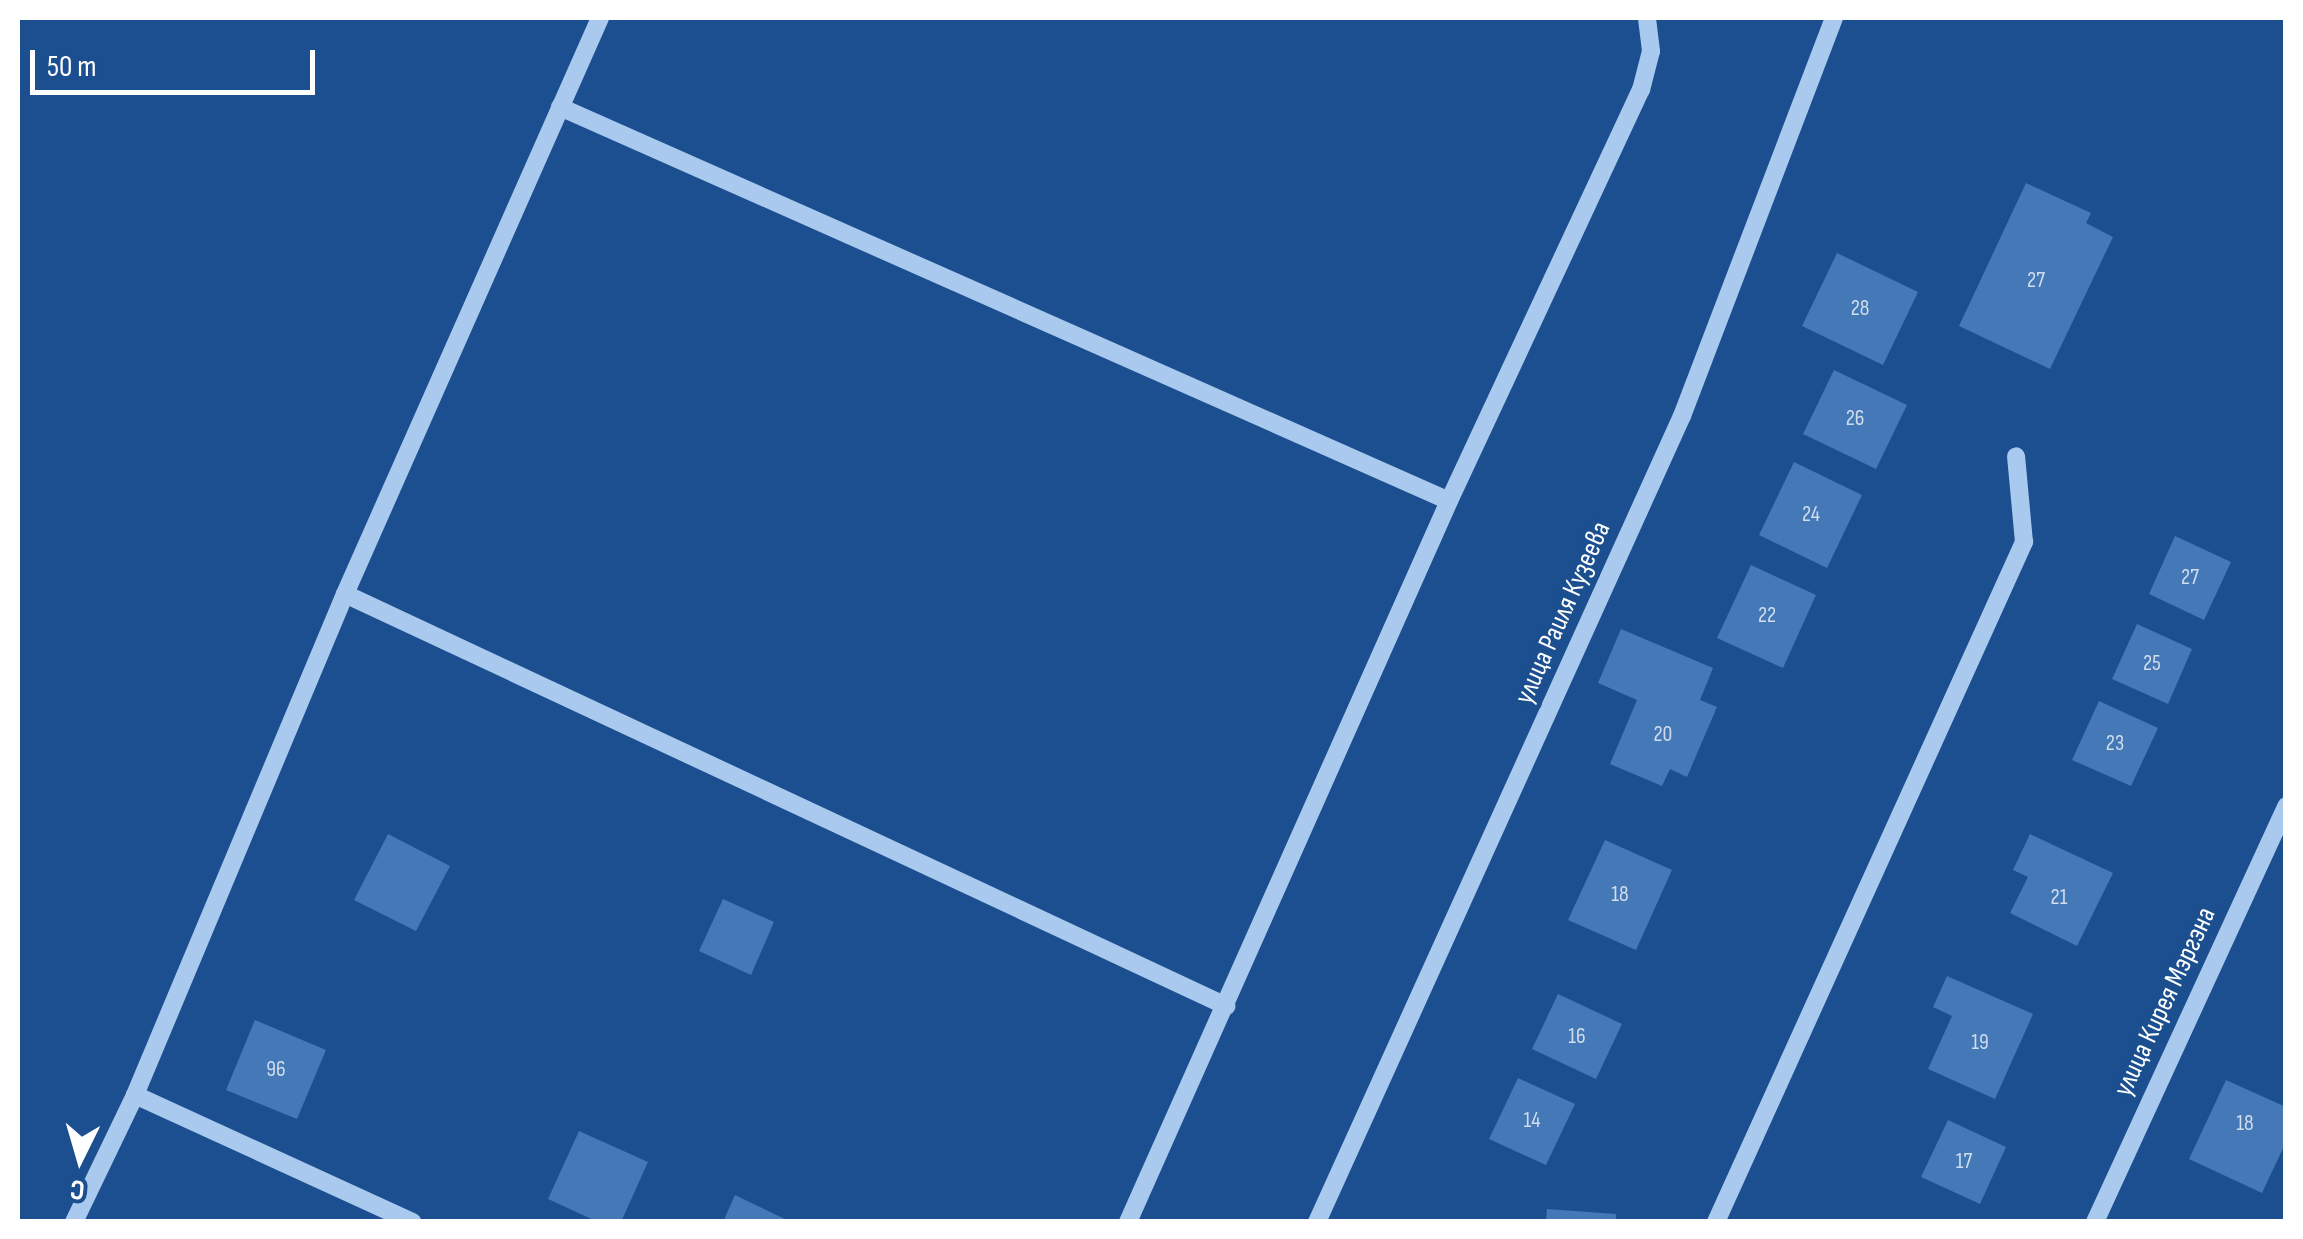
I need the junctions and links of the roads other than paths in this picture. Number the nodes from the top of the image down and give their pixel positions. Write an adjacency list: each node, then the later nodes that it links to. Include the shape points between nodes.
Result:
1 (600, 18): 4 (street)
2 (1647, 18): 6 (street, via 1652,50 1646,79)
3 (1834, 18): 15 (street, улица Раиля Кузеева, via 1682,416)
4 (560, 107): 6 (street); 7 (street)
5 (2016, 456): 16 (street, via 2024,542)
6 (1449, 501): 10 (street)
7 (345, 594): 10 (street); 11 (street)
8 (2286, 806): 9 (street, улица Кирея Мэргэна)
9 (2278, 844): 17 (street, улица Кирея Мэргэна)
10 (1226, 1006): 14 (street)
11 (135, 1095): 12 (street); 13 (street)
12 (74, 1222)
13 (412, 1222)
14 (1128, 1222)
15 (1318, 1222)
16 (1716, 1222)
17 (2094, 1222)

